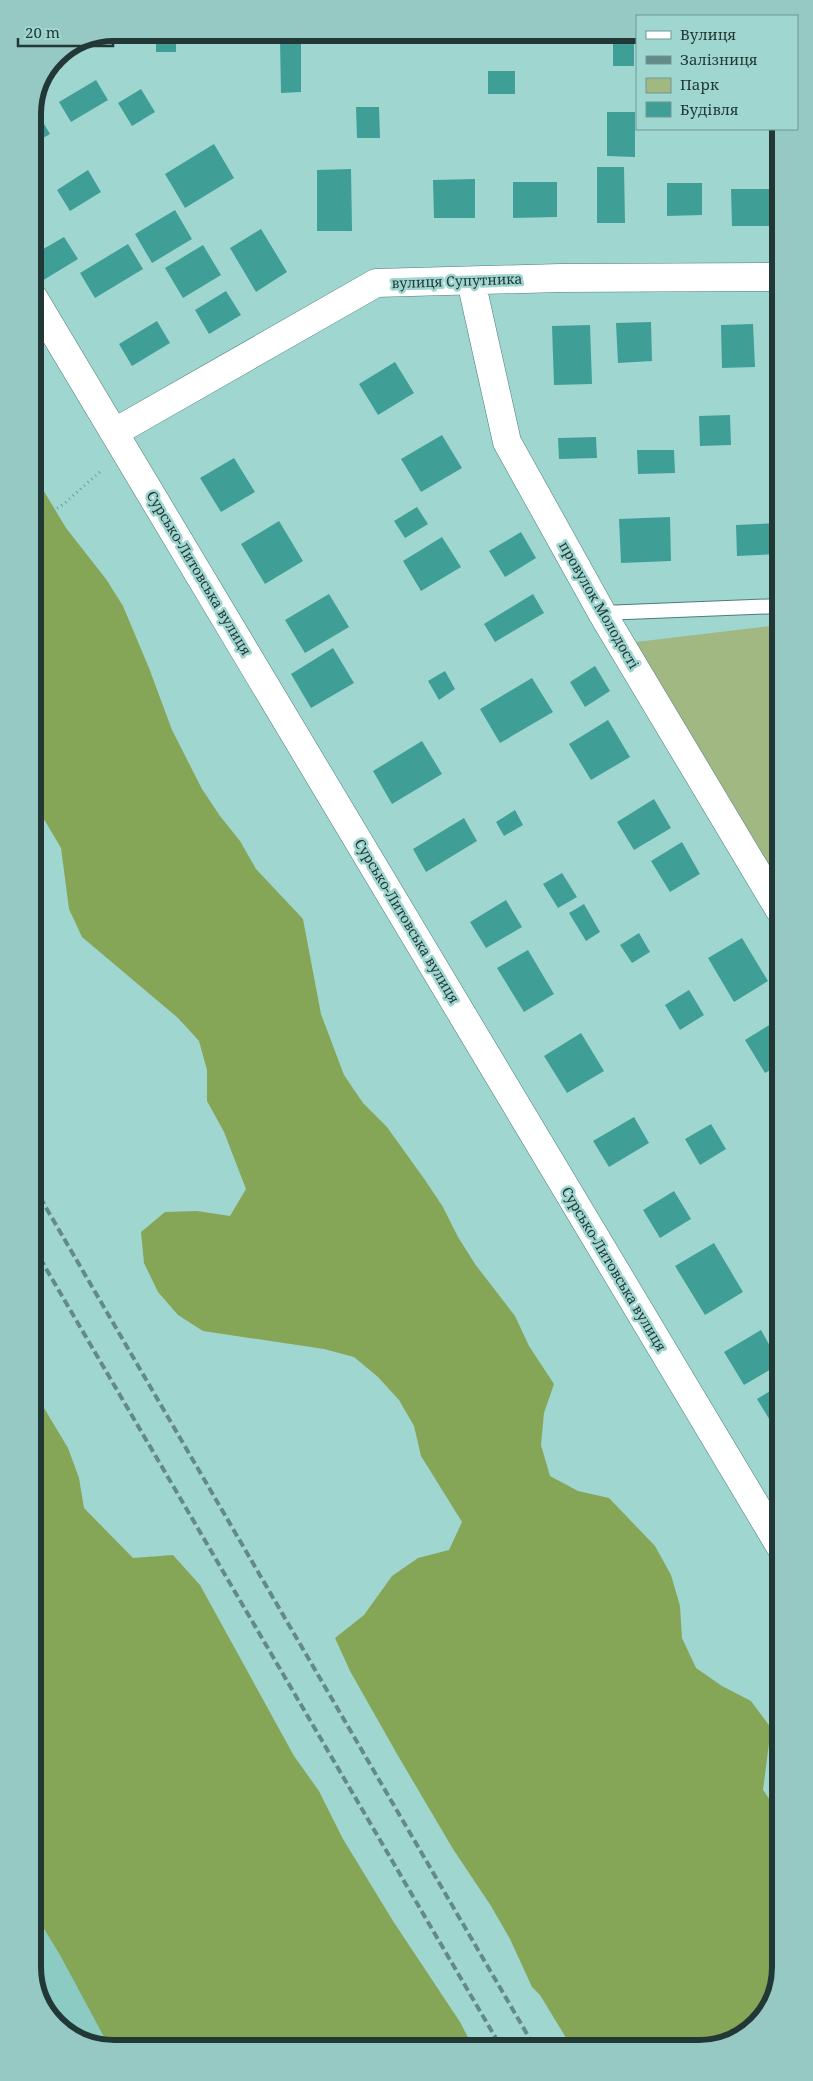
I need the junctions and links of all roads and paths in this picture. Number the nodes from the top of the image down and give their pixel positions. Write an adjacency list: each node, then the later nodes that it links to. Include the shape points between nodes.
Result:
1 (772, 277): 2 (street, вулиця Супутника)
2 (471, 281): 4 (street, вулиця Супутника, via 376,283); 7 (street, провулок Молодості, via 507,442)
3 (41, 309): 4 (street, Сурсько-Литовська вулиця)
4 (120, 441): 5 (path, via 66,502); 9 (street, Сурсько-Литовська вулиця)
5 (41, 520)
6 (772, 606): 7 (lane)
7 (602, 613): 8 (street, провулок Молодості)
8 (772, 897)
9 (772, 1533)

